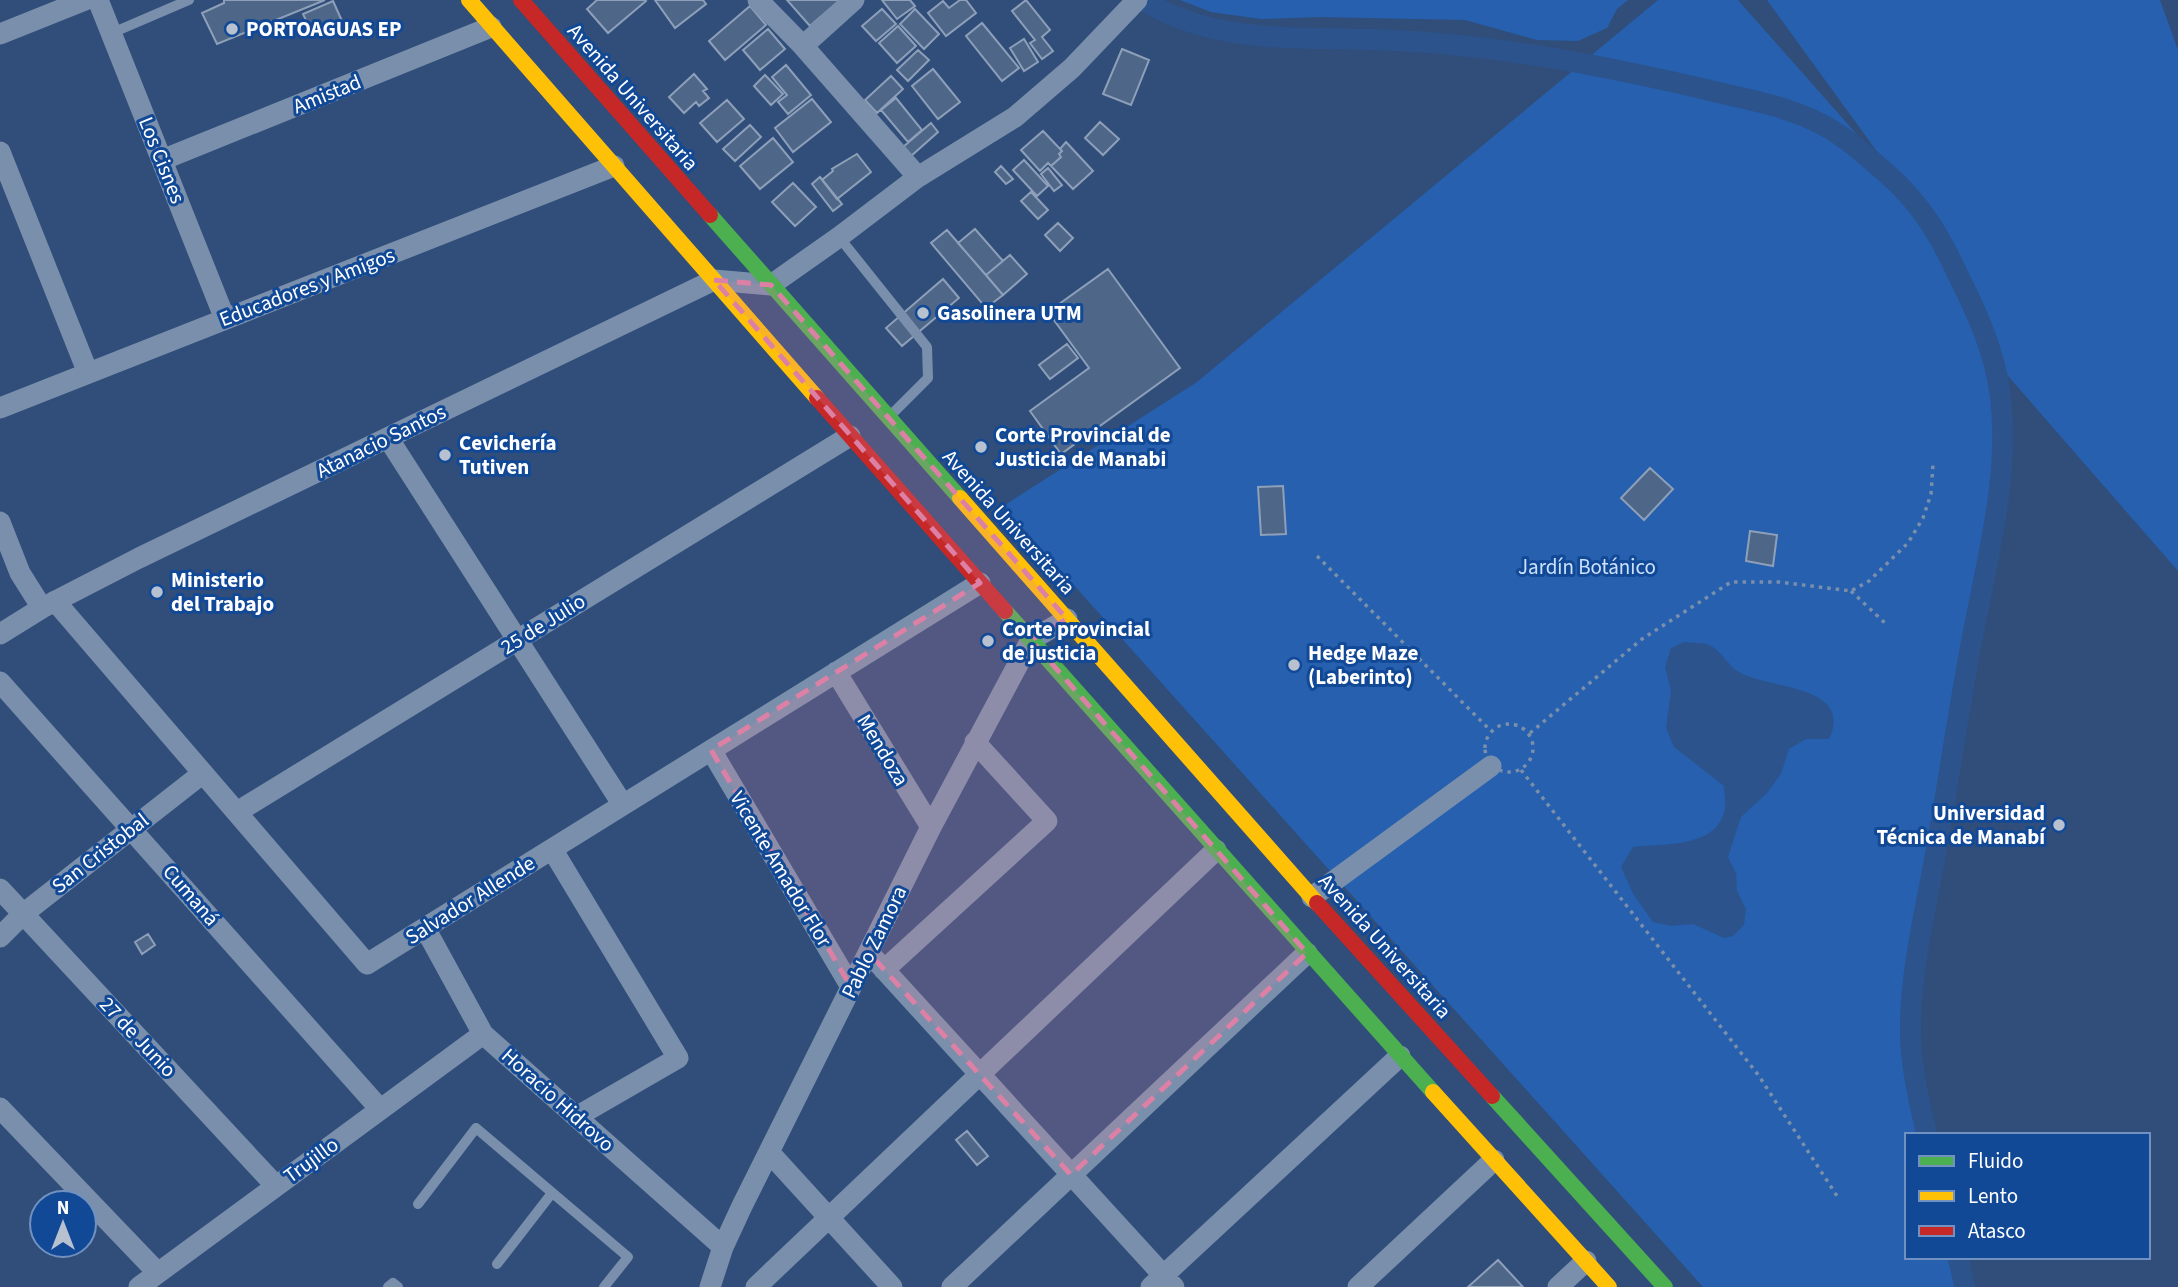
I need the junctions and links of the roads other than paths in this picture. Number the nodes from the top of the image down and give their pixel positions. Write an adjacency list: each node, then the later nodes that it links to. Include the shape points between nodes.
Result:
1 (85, 0): 11 (street)
2 (99, 0): 10 (street, Los Cisnes)
3 (189, 0): 10 (lane)
4 (469, 0): 9 (main road)
5 (521, 0): 19 (main road, Avenida Universitaria)
6 (758, 0): 12 (street)
7 (853, 0): 12 (street)
8 (1127, 4): 16 (street, via 1072,68 1023,110)
9 (491, 27): 14 (street, Amistad); 15 (main road)
10 (112, 33): 14 (street, Los Cisnes)
11 (0, 34)
12 (803, 46): 16 (street)
13 (0, 152): 21 (street)
14 (162, 160): 20 (street, Los Cisnes)
15 (614, 166): 18 (main road); 20 (street, Educadores y Amigos)
16 (918, 177): 17 (street)
17 (839, 237): 19 (street); 23 (lane, via 927,347 928,378)
18 (714, 280): 19 (street); 24 (main road); 25 (street, Atanacio Santos)
19 (771, 285): 23 (main road, Avenida Universitaria)
20 (225, 319): 21 (street, Educadores y Amigos)
21 (88, 373): 22 (street, Educadores y Amigos)
22 (0, 408)
23 (888, 418): 31 (main road, Avenida Universitaria)
24 (850, 436): 29 (main road); 33 (street, 25 de Julio)
25 (388, 438): 30 (street, Atanacio Santos); 33 (street)
26 (0, 522): 27 (street)
27 (20, 573): 28 (street); 30 (street)
28 (0, 581)
29 (980, 583): 34 (main road); 35 (street, Salvador Allende)
30 (49, 605): 32 (street, Atanacio Santos); 40 (street, Salvador Allende)
31 (1067, 620): 34 (street); 48 (main road, Avenida Universitaria)
32 (0, 634)
33 (517, 640): 41 (street); 42 (street, 25 de Julio)
34 (1031, 640): 37 (street, Pablo Zamora); 46 (main road)
35 (836, 672): 38 (street, Salvador Allende); 43 (street, Mendoza)
36 (0, 682): 44 (street, Cumaná)
37 (975, 742): 43 (street, Pablo Zamora); 54 (street, via 1047,821)
38 (711, 750): 41 (street, Salvador Allende); 55 (street, Vicente Amador Flor)
39 (1492, 766): 48 (street)
40 (203, 773): 42 (street, Salvador Allende); 44 (street, San Cristobal)
41 (622, 805): 45 (street, Salvador Allende)
42 (237, 812): 50 (street, Salvador Allende, via 367,964)
43 (931, 827): 52 (street, Pablo Zamora)
44 (132, 828): 49 (street, San Cristobal); 60 (street, Cumaná)
45 (552, 849): 50 (street, Salvador Allende); 61 (street, via 678,1058)
46 (1216, 850): 53 (main road); 58 (street)
47 (0, 889): 49 (street, 27 de Junio)
48 (1312, 897): 85 (main road, Avenida Universitaria)
49 (23, 914): 51 (street, San Cristobal); 65 (street, 27 de Junio)
50 (425, 928): 56 (street, Horacio Hidrovo)
51 (0, 937)
52 (869, 953): 54 (street); 55 (street, Pablo Zamora)
53 (1307, 953): 57 (main road); 64 (street)
54 (884, 970): 58 (street)
55 (851, 988): 62 (street, Pablo Zamora)
56 (483, 1034): 60 (street, Trujillo); 61 (street, Horacio Hidrovo)
57 (1400, 1056): 63 (main road); 73 (street)
58 (980, 1075): 64 (street); 68 (street)
59 (0, 1108): 72 (street)
60 (380, 1110): 65 (street, Trujillo)
61 (576, 1117): 69 (street, Horacio Hidrovo)
62 (769, 1152): 68 (street); 69 (street, Pablo Zamora)
63 (1494, 1160): 70 (main road); 82 (street)
64 (1071, 1175): 73 (street); 81 (street)
65 (276, 1186): 72 (street, Trujillo)
66 (552, 1192): 67 (lane, via 475,1128); 71 (lane); 77 (lane, via 628,1257)
67 (418, 1204)
68 (829, 1219): 79 (street); 80 (street)
69 (723, 1247): 78 (street, Pablo Zamora)
70 (1586, 1261): 83 (street); 84 (main road)
71 (497, 1264)
72 (158, 1273): 74 (street, Trujillo)
73 (1163, 1283)
74 (139, 1287)
75 (388, 1287): 76 (lane, via 393,1283)
76 (398, 1287)
77 (604, 1287)
78 (710, 1287)
79 (756, 1287)
80 (891, 1287)
81 (952, 1287)
82 (1358, 1287)
83 (1558, 1287)
84 (1609, 1287)
85 (1665, 1287)

